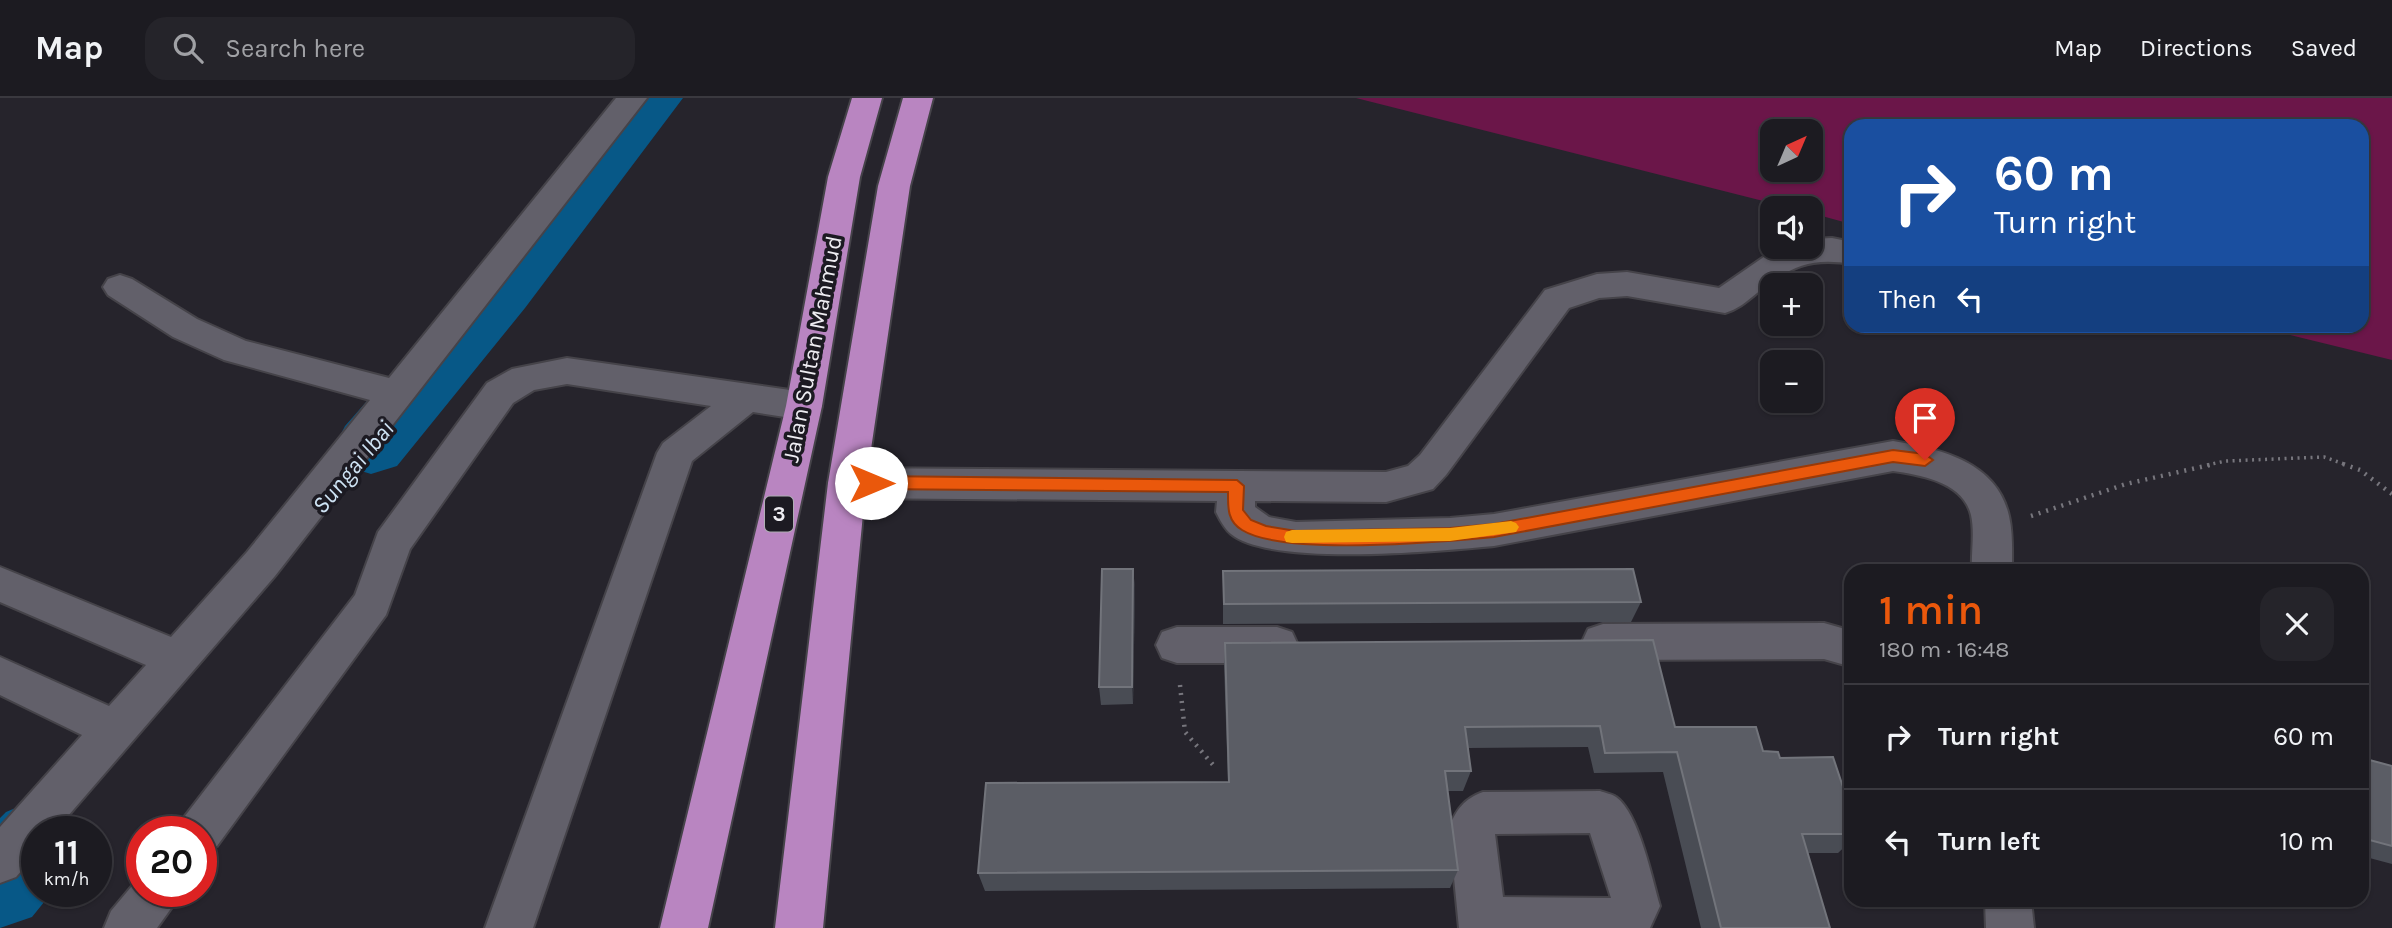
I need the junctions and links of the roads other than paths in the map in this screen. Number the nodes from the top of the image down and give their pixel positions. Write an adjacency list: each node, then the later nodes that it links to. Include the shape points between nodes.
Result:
1 (632, 98): 6 (street)
2 (867, 98): 8 (highway, Jalan Sultan Mahmud / 3, via 844,177)
3 (918, 98): 9 (highway, via 894,186)
4 (1844, 252): 10 (street, via 1804,250 1778,260 1725,301 1627,284 1597,286 1557,299 1420,478 1386,487)
5 (120, 287): 6 (street, via 185,328 236,351)
6 (397, 394): 17 (street)
7 (745, 399): 8 (street); 20 (street, via 567,370 524,378 500,393 392,543 372,603); 25 (street, via 676,453)
8 (804, 406): 26 (highway, Jalan Sultan Mahmud / 3)
9 (847, 483): 10 (street); 27 (highway)
10 (1237, 486): 11 (street, via 1235,512 1246,524 1264,532 1296,538 1450,534 1494,530 1893,456 1925,460 1954,471 1975,488 1990,513)
11 (1992, 564)
12 (0, 584): 17 (street)
13 (1563, 643): 16 (street, via 1824,641)
14 (1177, 645): 15 (street)
15 (1315, 645)
16 (1844, 647)
17 (179, 660): 19 (street)
18 (0, 675): 19 (street)
19 (124, 723): 21 (street)
20 (212, 816)
21 (0, 861)
22 (144, 907): 24 (street)
23 (2008, 907): 28 (street)
24 (128, 928)
25 (509, 928)
26 (684, 928)
27 (799, 928)
28 (2010, 928)

